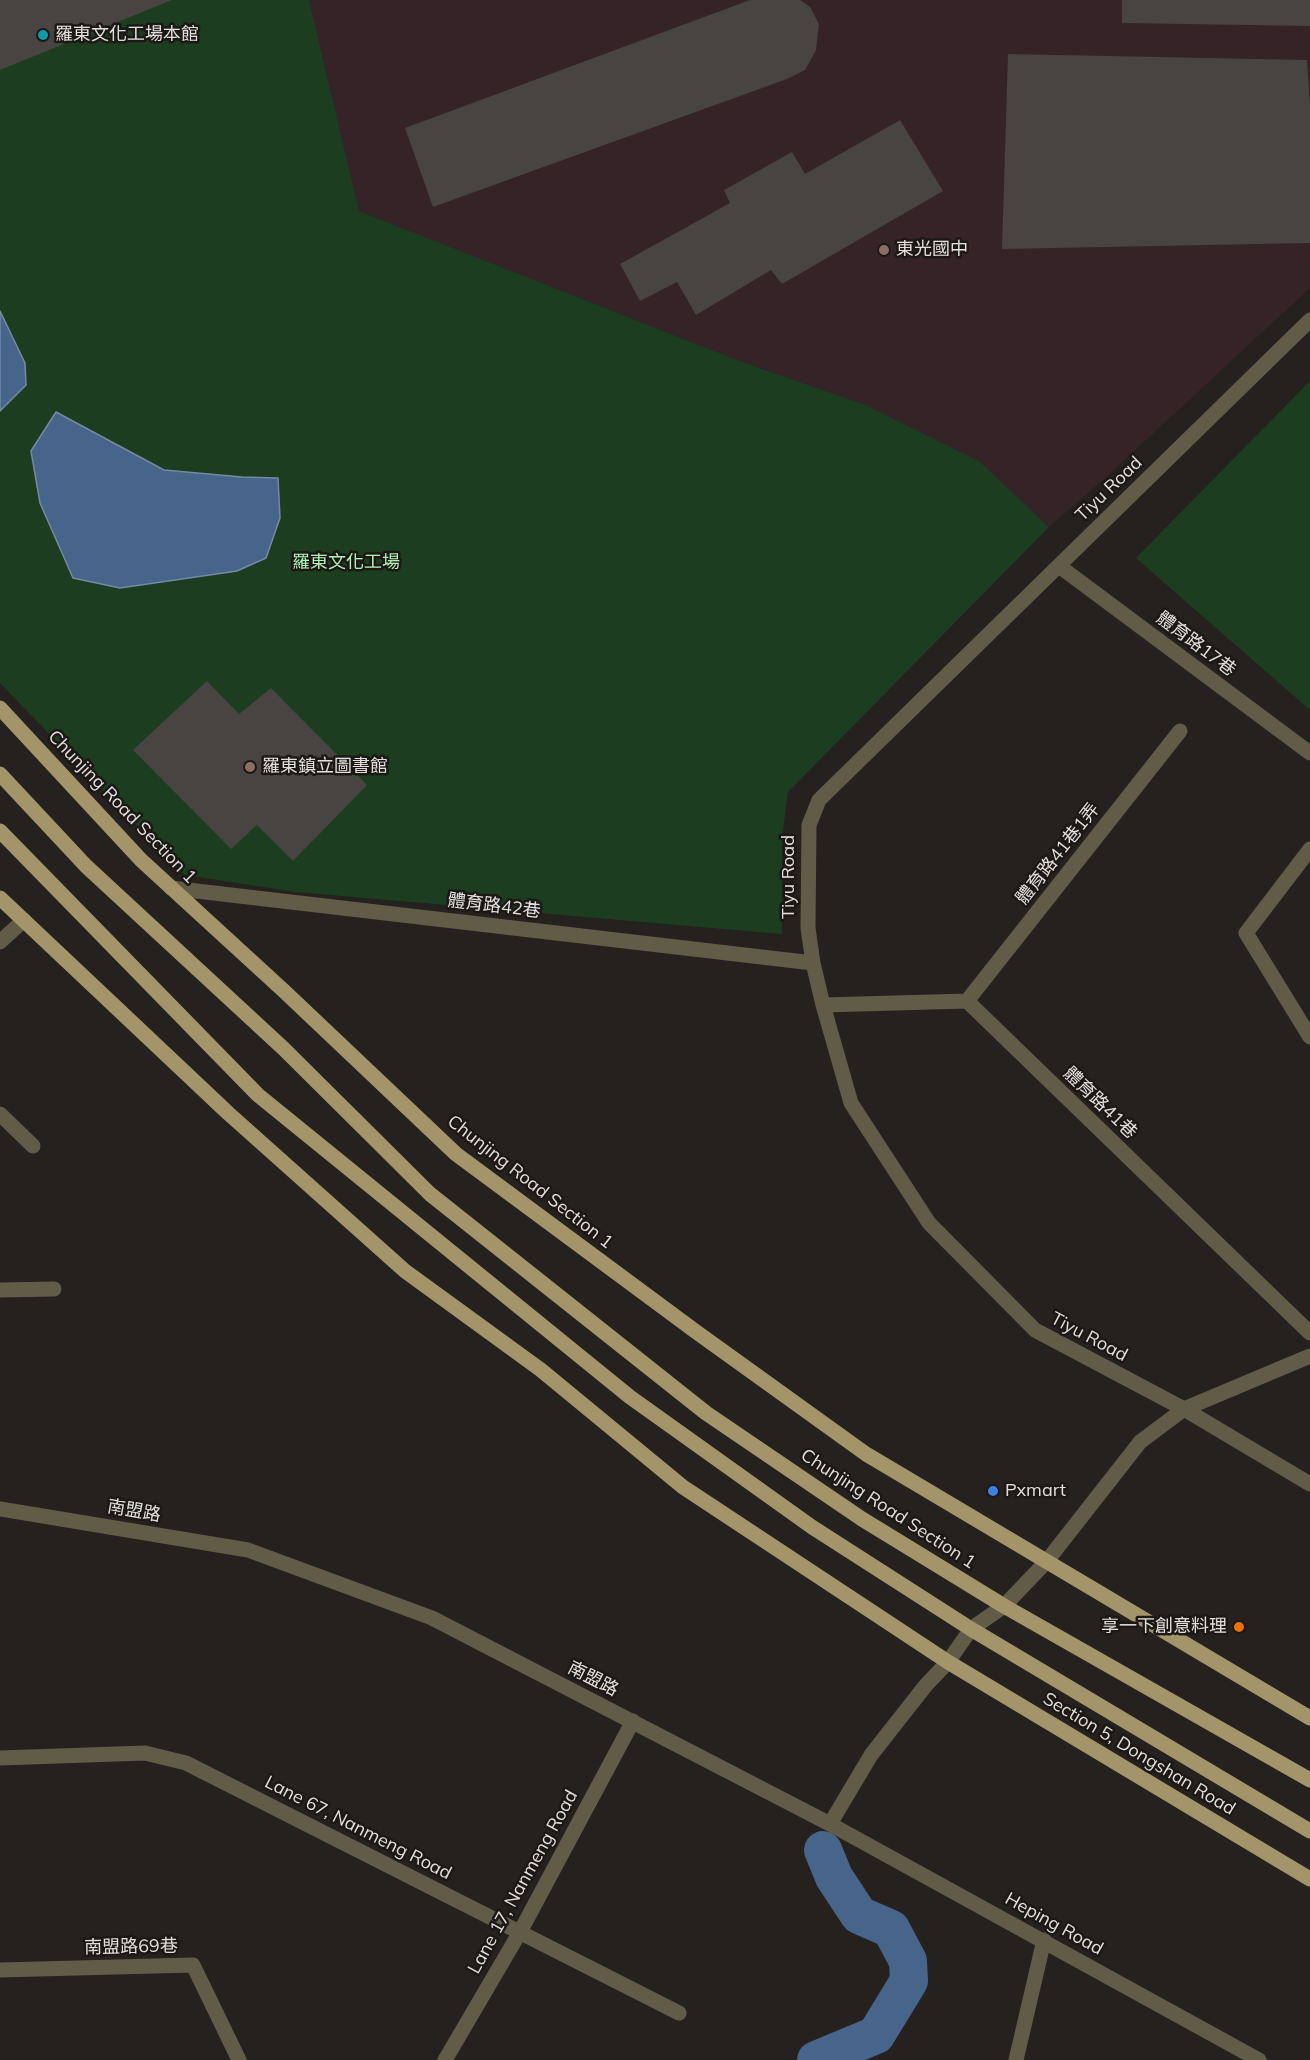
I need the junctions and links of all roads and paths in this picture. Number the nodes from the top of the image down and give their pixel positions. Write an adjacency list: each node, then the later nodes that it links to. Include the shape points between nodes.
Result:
1 (1310, 320): 2 (street, Tiyu Road)
2 (1059, 566): 5 (street, 體育路17巷); 13 (street, Tiyu Road, via 819,800 809,825 808,928)
3 (0, 708): 9 (main road, Chunjing Road Section 1, via 141,861)
4 (1180, 730): 14 (street, 體育路41巷1弄)
5 (1310, 753)
6 (0, 774): 27 (main road, Chunjing Road Section 1, via 86,866 284,1049 430,1194 706,1413 862,1519)
7 (0, 831): 28 (main road, via 267,1103 630,1397 812,1527)
8 (1310, 849): 16 (street, via 1246,933)
9 (171, 888): 13 (street, 體育路42巷); 26 (main road, Chunjing Road Section 1, via 456,1154 866,1454)
10 (0, 898): 11 (main road)
11 (24, 920): 12 (street); 29 (main road, via 228,1113 405,1271 541,1370 683,1487)
12 (0, 942)
13 (813, 963): 15 (street, Tiyu Road)
14 (967, 1001): 15 (street); 21 (street, 體育路41巷)
15 (823, 1005): 23 (street, Tiyu Road, via 851,1103 929,1223 1035,1330)
16 (1310, 1037)
17 (0, 1114): 18 (street)
18 (33, 1146)
19 (54, 1289): 20 (street)
20 (0, 1290)
21 (1310, 1333)
22 (1310, 1356): 23 (street)
23 (1184, 1409): 24 (street, Tiyu Road); 26 (street, via 1140,1443)
24 (1310, 1485)
25 (0, 1509): 31 (street, 南盟路, via 248,1550 432,1618)
26 (1046, 1562): 27 (street); 30 (main road)
27 (1005, 1606): 28 (street); 33 (main road)
28 (971, 1629): 29 (street); 35 (main road, Section 5, Dongshan Road)
29 (948, 1662): 34 (street, via 871,1755); 36 (main road, Section 5, Dongshan Road)
30 (1310, 1718)
31 (633, 1720): 34 (street, 南盟路); 37 (street, Lane 17, Nanmeng Road)
32 (0, 1758): 37 (street, Lane 67, Nanmeng Road, via 146,1754 186,1764)
33 (1310, 1780)
34 (830, 1824): 38 (street, Heping Road)
35 (1310, 1831)
36 (1310, 1879)
37 (520, 1932): 40 (street, Lane 67, Nanmeng Road); 42 (street, Lane 17, Nanmeng Road)
38 (1044, 1940): 43 (street); 44 (street, Heping Road)
39 (0, 1970): 41 (street, 南盟路69巷, via 193,1965)
40 (679, 2013)
41 (239, 2060)
42 (445, 2060)
43 (1016, 2060)
44 (1259, 2060)

